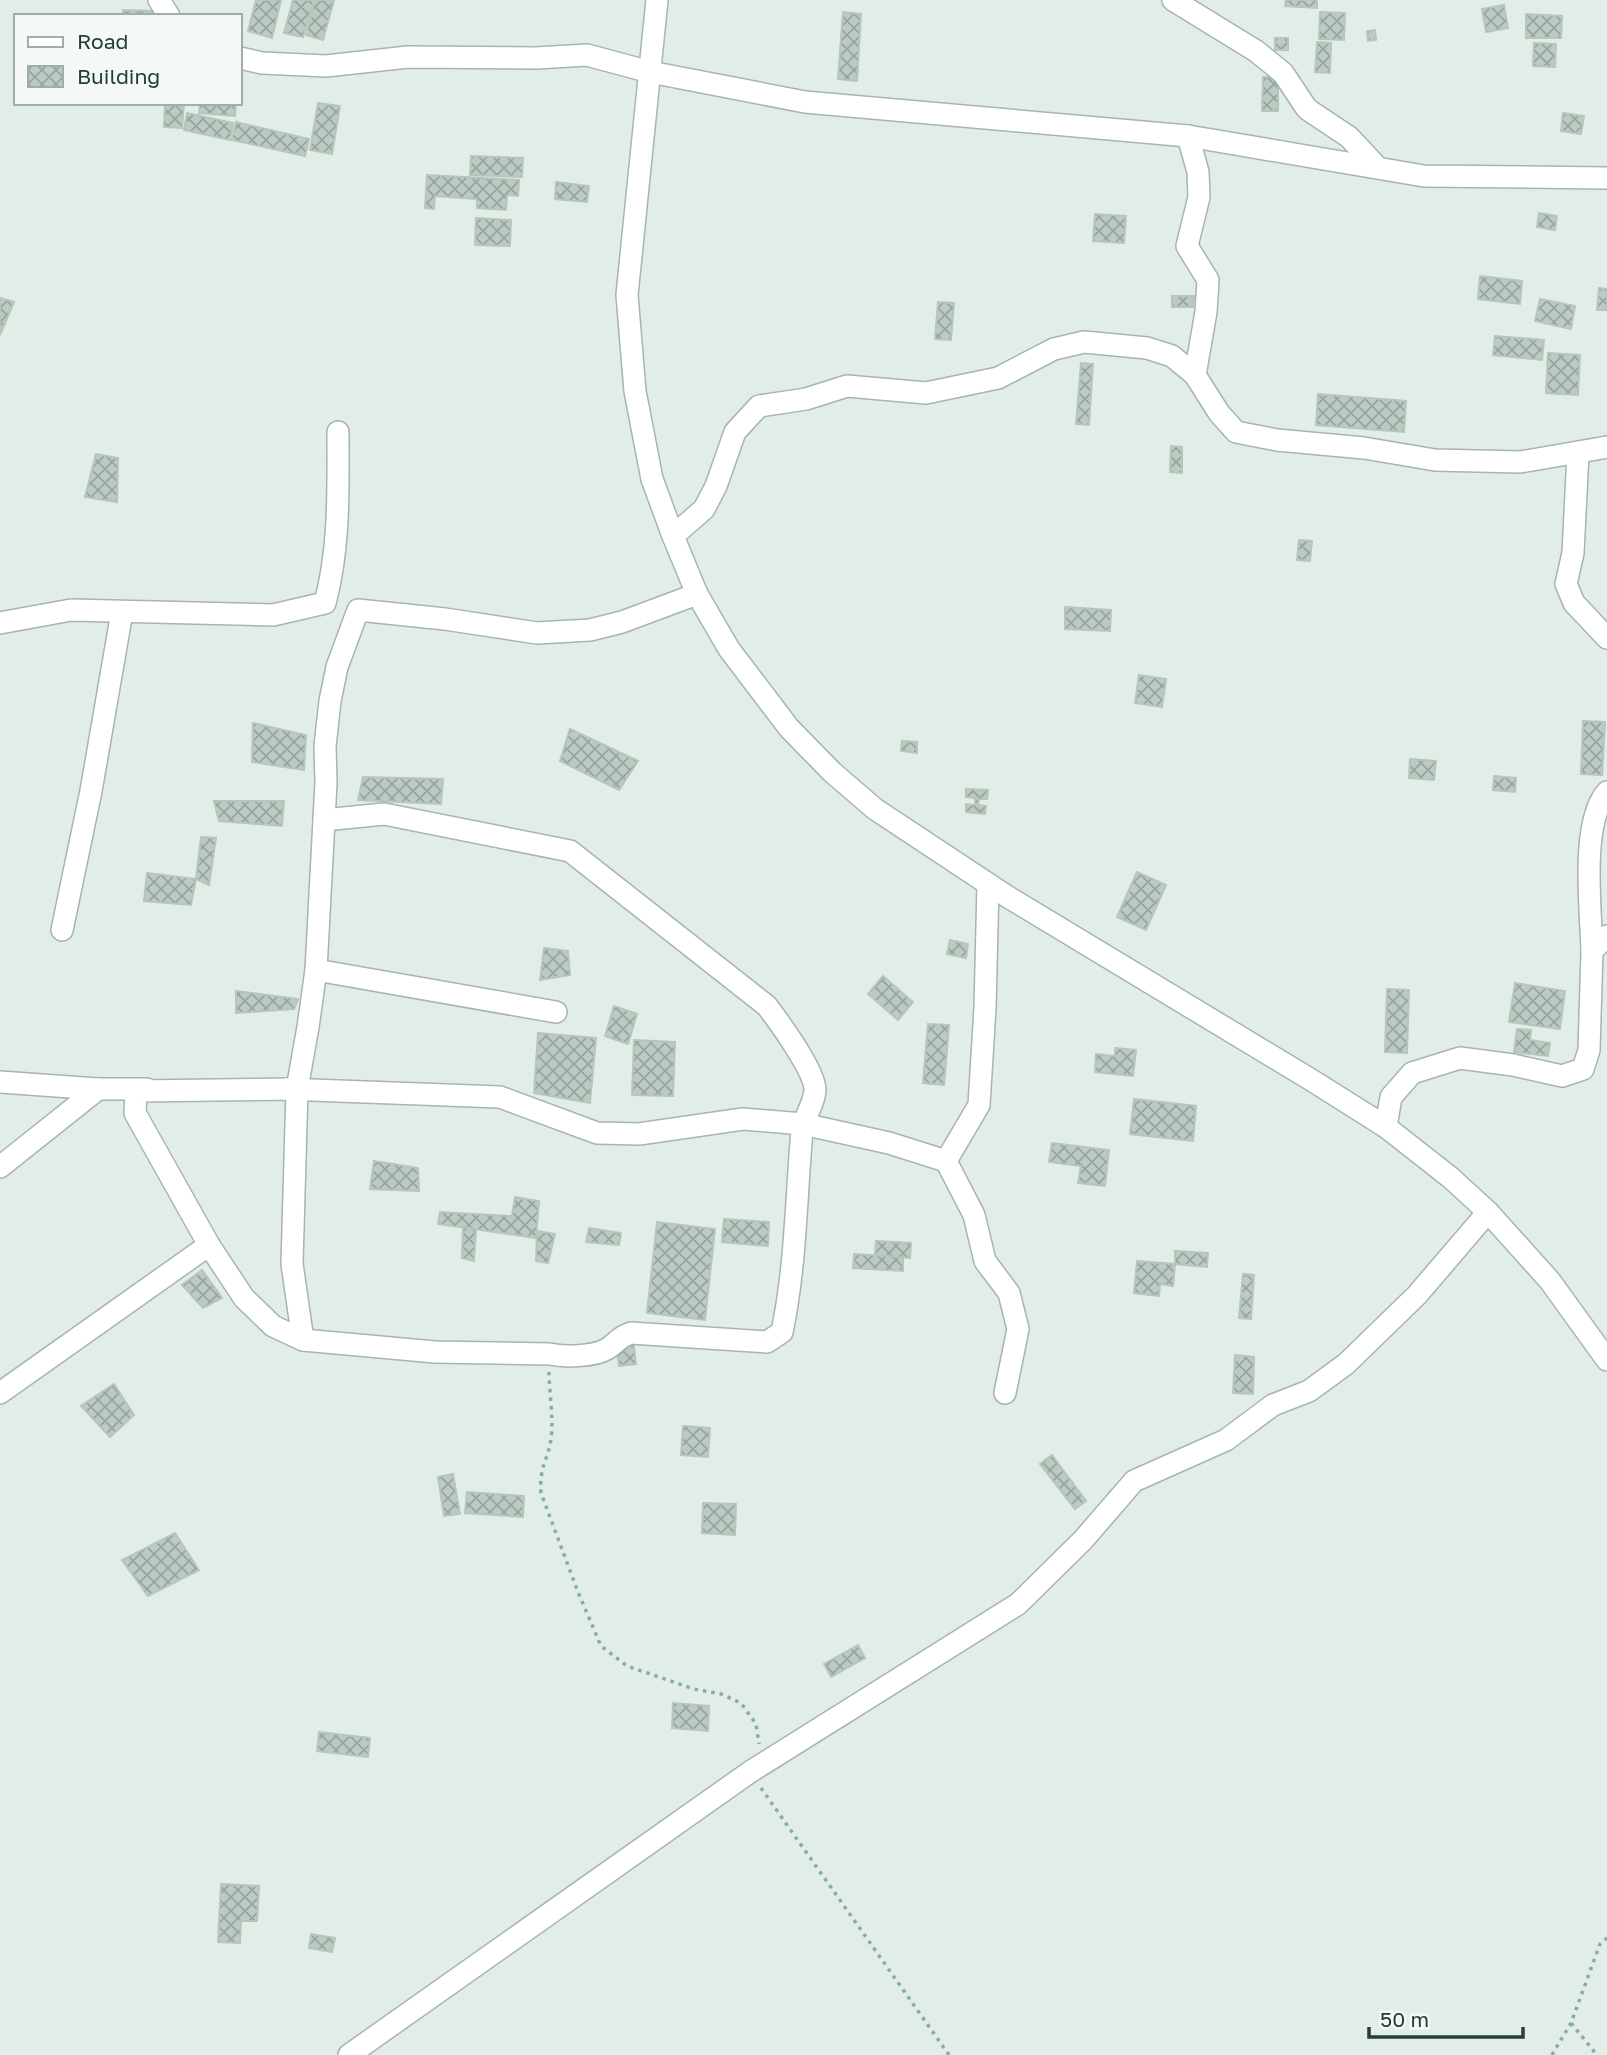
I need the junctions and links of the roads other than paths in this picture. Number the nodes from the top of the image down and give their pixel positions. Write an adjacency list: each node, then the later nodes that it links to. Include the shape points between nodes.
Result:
1 (657, 0): 4 (street)
2 (1173, 0): 6 (street, via 1283,73 1307,109 1349,138)
3 (242, 58): 4 (street, via 326,66 408,57 587,55)
4 (650, 72): 5 (street, via 805,102); 12 (street, via 627,295 635,391 652,479)
5 (1188, 136): 6 (street); 8 (street, via 1199,197 1187,246 1208,280)
6 (1377, 167): 7 (street, via 1424,176)
7 (1607, 178)
8 (1195, 375): 11 (street, via 1236,432 1435,460 1520,461); 12 (street, via 1172,356 1147,348 1084,342 1054,349 998,378 926,393 847,386 806,399 759,406 735,432 704,509)
9 (338, 432): 14 (street, via 337,537)
10 (1607, 447): 11 (street)
11 (1578, 453): 18 (street, via 1573,553 1566,584 1574,603)
12 (673, 536): 13 (street)
13 (696, 594): 15 (street, via 590,630 537,633); 21 (street, via 729,649 789,728 832,772 875,809)
14 (325, 603): 15 (street); 16 (street, via 273,615)
15 (358, 610): 20 (street, via 330,701)
16 (122, 612): 17 (street, via 71,610); 22 (street)
17 (0, 623)
18 (1607, 638)
19 (1607, 792): 23 (street, via 1592,826 1590,881)
20 (324, 820): 24 (street); 29 (street, via 384,814 570,851 767,1006 790,1036 815,1088)
21 (989, 884): 30 (street); 31 (street, via 979,1105)
22 (62, 930)
23 (1600, 944): 30 (street, via 1583,1069 1562,1076 1460,1058 1412,1073 1391,1097)
24 (316, 970): 25 (street); 28 (street)
25 (556, 1012)
26 (0, 1082): 27 (street)
27 (98, 1089): 28 (street); 32 (street)
28 (297, 1089): 29 (street, via 500,1097 597,1133 639,1134 743,1119); 34 (street, via 136,1091 135,1114); 35 (street, via 292,1264)
29 (803, 1124): 31 (street); 35 (street, via 796,1245 782,1332 766,1342 631,1333 606,1349 566,1358)
30 (1386, 1127): 33 (street)
31 (946, 1161): 38 (street, via 974,1214 985,1261 1009,1293 1018,1329)
32 (0, 1167)
33 (1488, 1212): 36 (street, via 1550,1281); 39 (street, via 1417,1295 1346,1364 1309,1391 1273,1405 1226,1440 1135,1481 1018,1604 750,1772)
34 (209, 1245): 35 (street, via 244,1298 273,1326); 37 (street)
35 (303, 1340)
36 (1607, 1360)
37 (0, 1393)
38 (1005, 1393)
39 (349, 2055)

